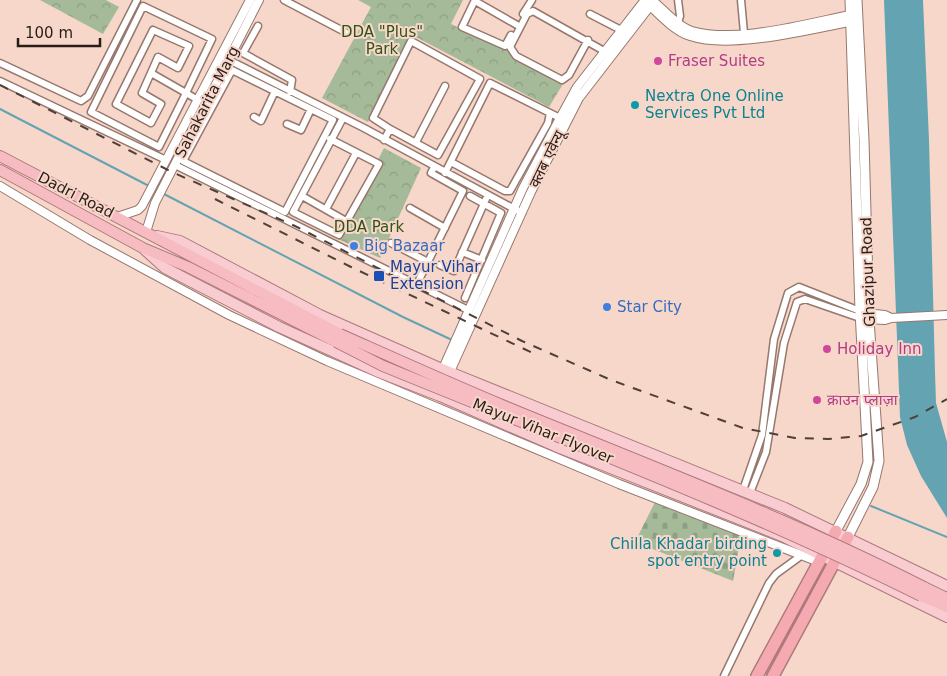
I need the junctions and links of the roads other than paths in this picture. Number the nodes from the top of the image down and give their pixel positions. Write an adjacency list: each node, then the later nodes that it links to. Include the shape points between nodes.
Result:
1 (136, 0): 23 (street, via 88,96 81,101)
2 (250, 0): 22 (street, Sahakarita Marg)
3 (259, 0): 24 (street, Sahakarita Marg)
4 (284, 0): 18 (street)
5 (532, 0): 15 (street)
6 (678, 0): 14 (street)
7 (741, 0): 19 (street)
8 (850, 0): 13 (main road, Ghazipur Road)
9 (857, 0): 13 (main road, Ghazipur Road)
10 (475, 1): 15 (street); 15 (street, via 462,27 505,46)
11 (648, 1): 13 (street, via 689,36 710,39 754,40); 14 (street); 17 (street, क्लब एवेन्यू); 59 (street, क्लब एवेन्यू, via 582,92)
12 (590, 14): 17 (street)
13 (853, 18): 19 (street); 76 (main road, Ghazipur Road, via 864,140)
14 (678, 23): 19 (street, via 691,30 717,34)
15 (517, 25)
16 (258, 26): 29 (street, via 243,53 292,80)
17 (621, 30): 21 (street, क्लब एवेन्यू)
18 (346, 32)
19 (744, 33)
20 (588, 40): 20 (street, via 569,75 562,80 516,56 510,47 530,11); 21 (street)
21 (604, 51): 37 (street, क्लब एवेन्यू, via 577,87)
22 (220, 56): 24 (street); 31 (street, Sahakarita Marg)
23 (0, 63)
24 (232, 64): 28 (street); 29 (street); 34 (street, via 183,161 285,212 333,120); 47 (street, Sahakarita Marg)
25 (151, 73): 25 (street, via 142,93 161,104 152,123 116,104 153,30 189,46 178,68 158,57); 30 (street)
26 (0, 81): 45 (street)
27 (445, 86): 42 (street)
28 (275, 91): 32 (street); 35 (street, via 261,121)
29 (290, 92): 34 (street)
30 (186, 93): 30 (street, via 159,147 91,112 144,6 212,39); 31 (street)
31 (198, 100): 45 (street, Sahakarita Marg)
32 (311, 109): 34 (street); 38 (street, via 301,130)
33 (550, 113): 37 (street); 46 (street, via 548,123 510,191); 46 (street, via 490,83)
34 (330, 115): 36 (street)
35 (254, 117)
36 (343, 118): 40 (street); 41 (street)
37 (560, 118): 57 (street, क्लब एवेन्यू)
38 (287, 124)
39 (390, 129): 41 (street); 42 (street); 42 (street, via 373,118 411,41 480,79 438,154)
40 (330, 139): 43 (street); 53 (street)
41 (384, 140): 48 (street)
42 (416, 142)
43 (356, 153): 58 (street); 61 (street, via 379,164)
44 (0, 156): 60 (highway, Dadri Road)
45 (166, 160): 60 (street, Sahakarita Marg, via 138,210)
46 (450, 162): 50 (street)
47 (174, 165): 63 (street, Sahakarita Marg, via 155,204); 70 (street)
48 (434, 167): 50 (street); 62 (street, via 431,172 463,191)
49 (0, 170): 65 (highway, Dadri Road)
50 (445, 173): 52 (street)
51 (0, 186): 82 (street, via 90,240 229,315 394,390)
52 (488, 195): 55 (street); 57 (street)
53 (302, 196): 58 (street); 61 (street, via 293,212 339,235)
54 (470, 196): 55 (street)
55 (484, 203): 66 (street); 67 (street, via 501,213)
56 (410, 208): 62 (street)
57 (514, 208): 59 (street); 74 (street, क्लब एवेन्यू)
58 (326, 209): 61 (street)
59 (522, 213): 77 (street, क्लब एवेन्यू)
60 (117, 217): 63 (highway, Dadri Road)
61 (346, 221)
62 (445, 228): 68 (street)
63 (148, 233): 78 (main road, via 180,241 320,315); 92 (highway, Mayur Vihar Flyover, bridge, via 340,334 530,417 729,496)
64 (391, 243): 68 (street)
65 (143, 248): 79 (main road, via 165,268 280,327); 93 (highway, Mayur Vihar Flyover, bridge, via 188,266 383,366 726,504)
66 (462, 252): 67 (street); 69 (street, via 454,271)
67 (482, 260): 72 (street)
68 (428, 262): 70 (street)
69 (440, 265)
70 (417, 284): 74 (street)
71 (794, 288): 73 (street); 76 (street, via 799,287); 83 (street, via 786,295 774,338 762,435)
72 (465, 298)
73 (801, 299): 76 (street); 83 (street, via 793,309 784,342 766,452)
74 (468, 310): 77 (street, क्लब एवेन्यू)
75 (945, 315): 76 (street)
76 (868, 316): 84 (main road, Ghazipur Road, via 868,462 861,484); 85 (main road, Ghazipur Road, via 879,461 872,487)
77 (463, 332): 80 (street)
78 (386, 344): 79 (main road, via 392,352 392,360 387,367); 80 (main road)
79 (376, 371): 81 (main road)
80 (446, 371): 81 (street); 83 (main road)
81 (436, 394): 82 (main road)
82 (552, 450): 86 (street, via 619,484); 88 (main road, via 782,536)
83 (746, 491): 84 (main road)
84 (836, 531): 85 (main road); 88 (highway)
85 (848, 537): 87 (main road); 89 (highway)
86 (802, 555): 88 (street); 96 (street, via 769,583)
87 (894, 558): 90 (main road, via 883,560 876,567 877,577); 91 (main road)
88 (820, 559): 89 (main road); 97 (highway)
89 (835, 562): 90 (main road); 95 (highway)
90 (883, 584): 94 (main road)
91 (947, 586)
92 (947, 598)
93 (947, 607)
94 (947, 617)
95 (776, 672)
96 (724, 676)
97 (757, 676)

